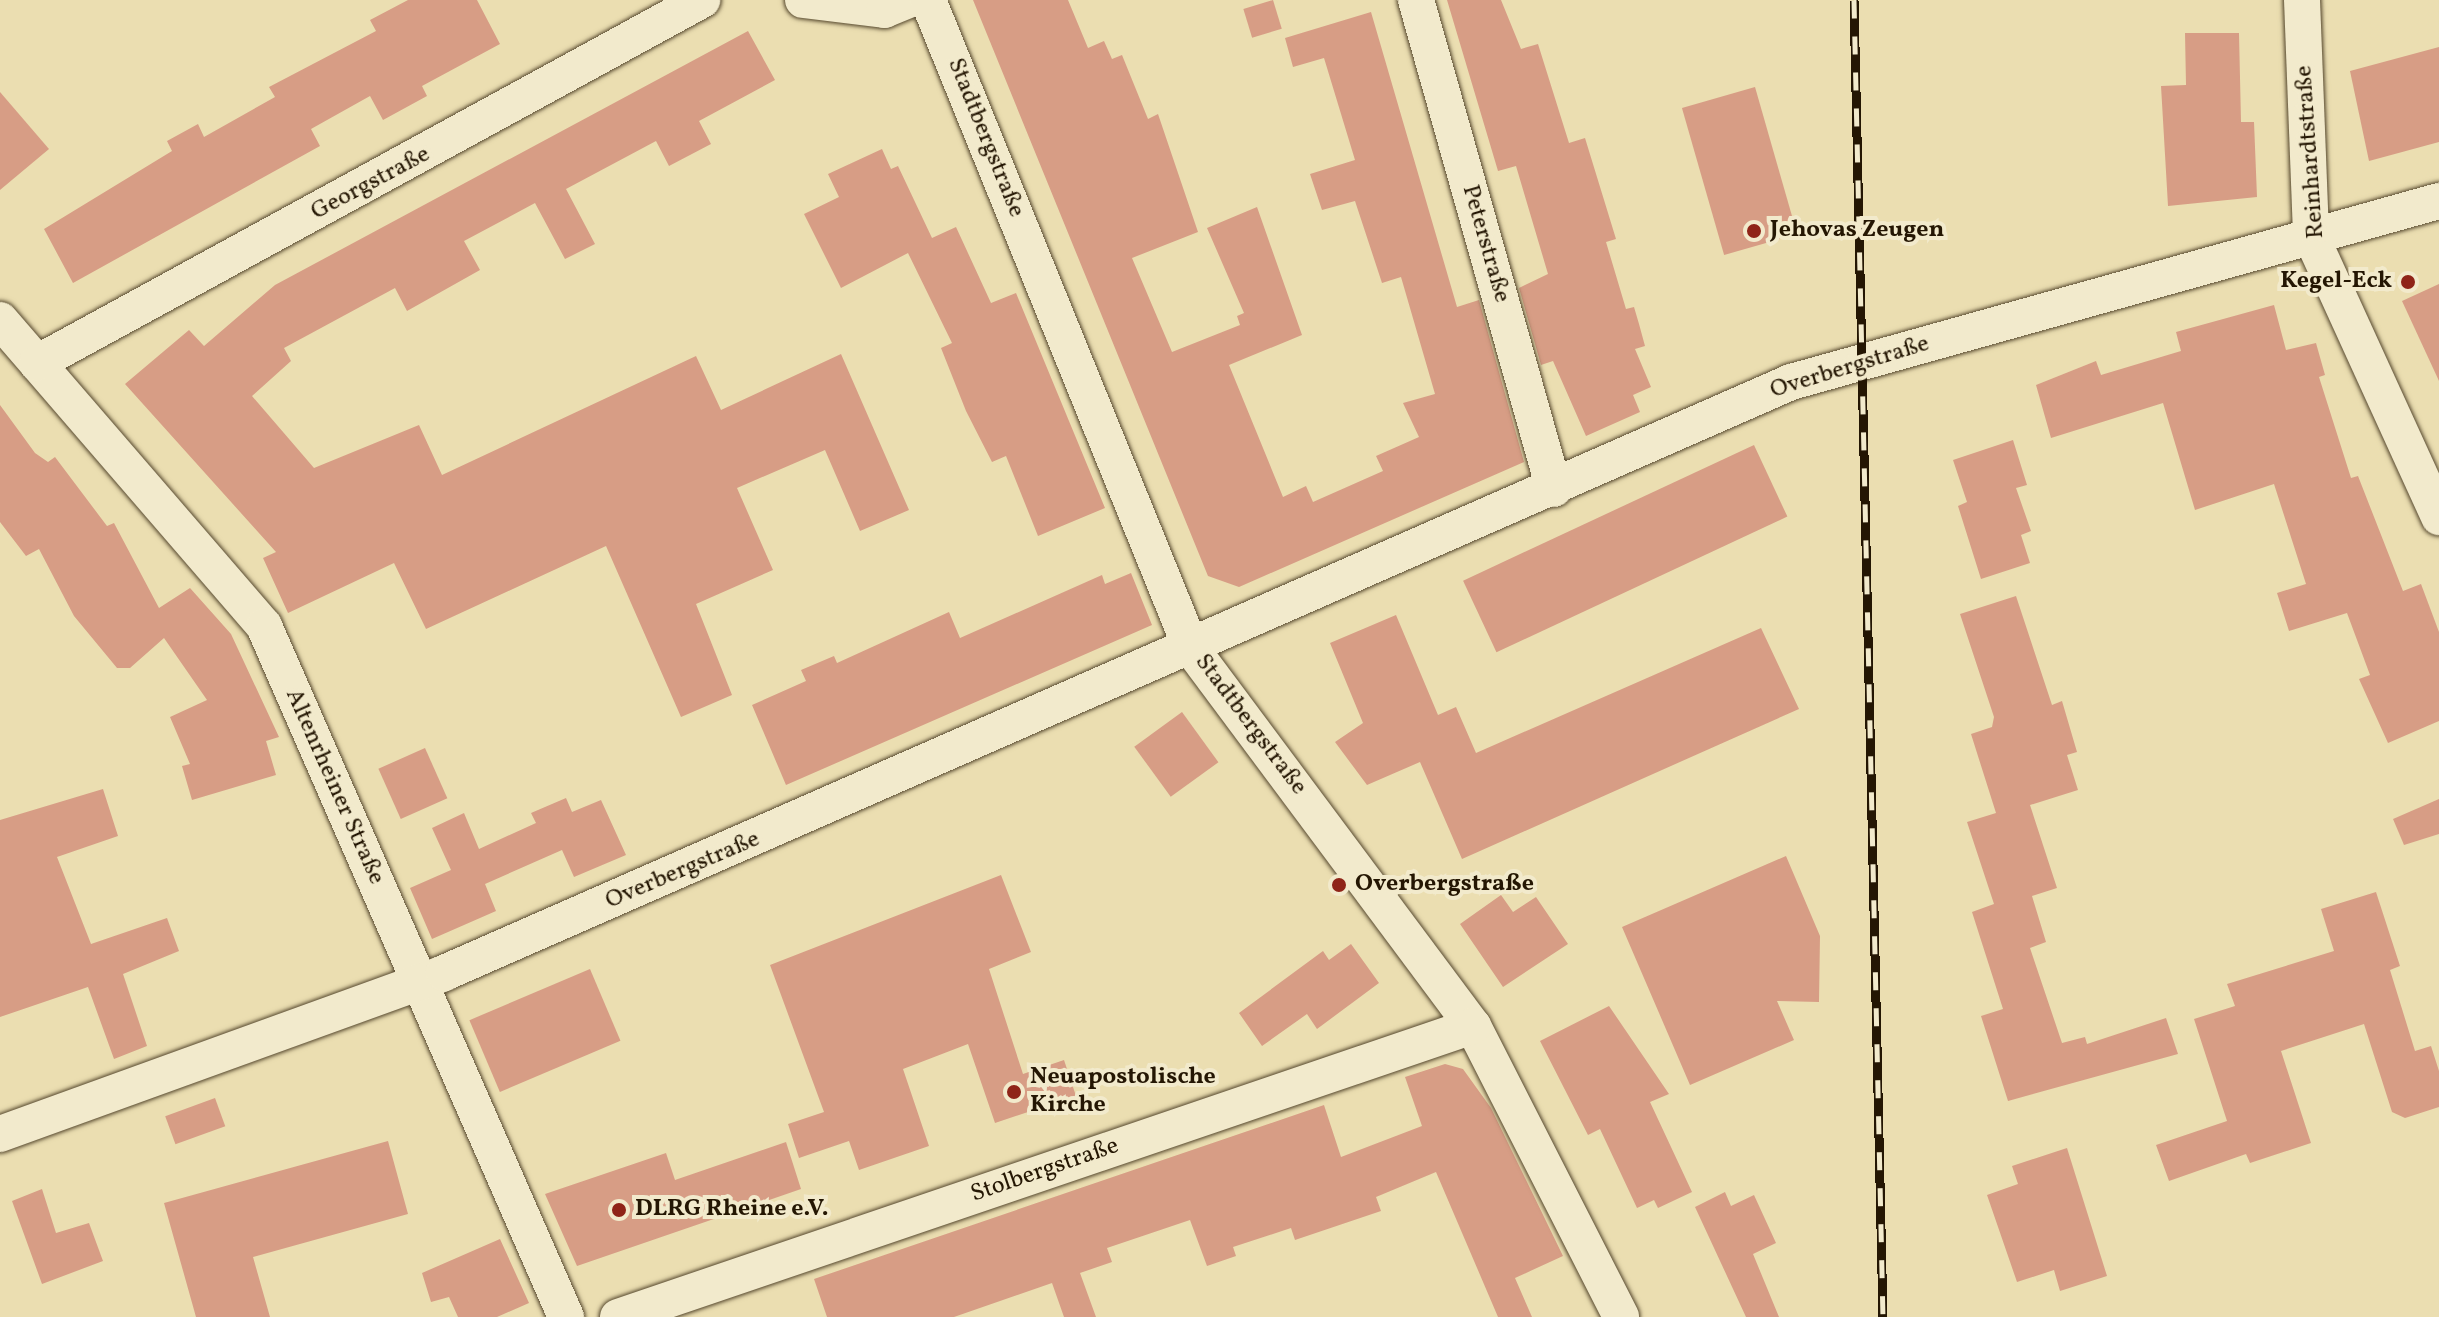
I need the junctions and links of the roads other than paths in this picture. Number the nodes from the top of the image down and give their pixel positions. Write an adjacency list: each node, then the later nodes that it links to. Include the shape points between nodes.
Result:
1 (702, 0): 10 (street, Georgstraße)
2 (803, 0): 3 (street, via 884,10)
3 (909, 0)
4 (928, 0): 13 (street, Stadtbergstraße)
5 (1416, 0): 11 (street, Peterstraße)
6 (2302, 0): 8 (street, Reinhardtstraße)
7 (2439, 201): 8 (street, Overbergstraße)
8 (2311, 236): 11 (street, Overbergstraße, via 1791,382); 12 (street, Reinhardtstraße)
9 (0, 320): 10 (street, Altenrheiner Straße)
10 (37, 363): 14 (street, Altenrheiner Straße, via 264,626)
11 (1554, 489): 13 (street, Overbergstraße)
12 (2439, 517)
13 (1191, 648): 14 (street, Overbergstraße); 15 (street, Stadtbergstraße)
14 (420, 983): 16 (street, Overbergstraße); 17 (street, Altenrheiner Straße)
15 (1473, 1026): 18 (street, Stolbergstraße); 19 (street, Stadtbergstraße)
16 (0, 1134)
17 (566, 1317)
18 (618, 1317)
19 (1621, 1317)

